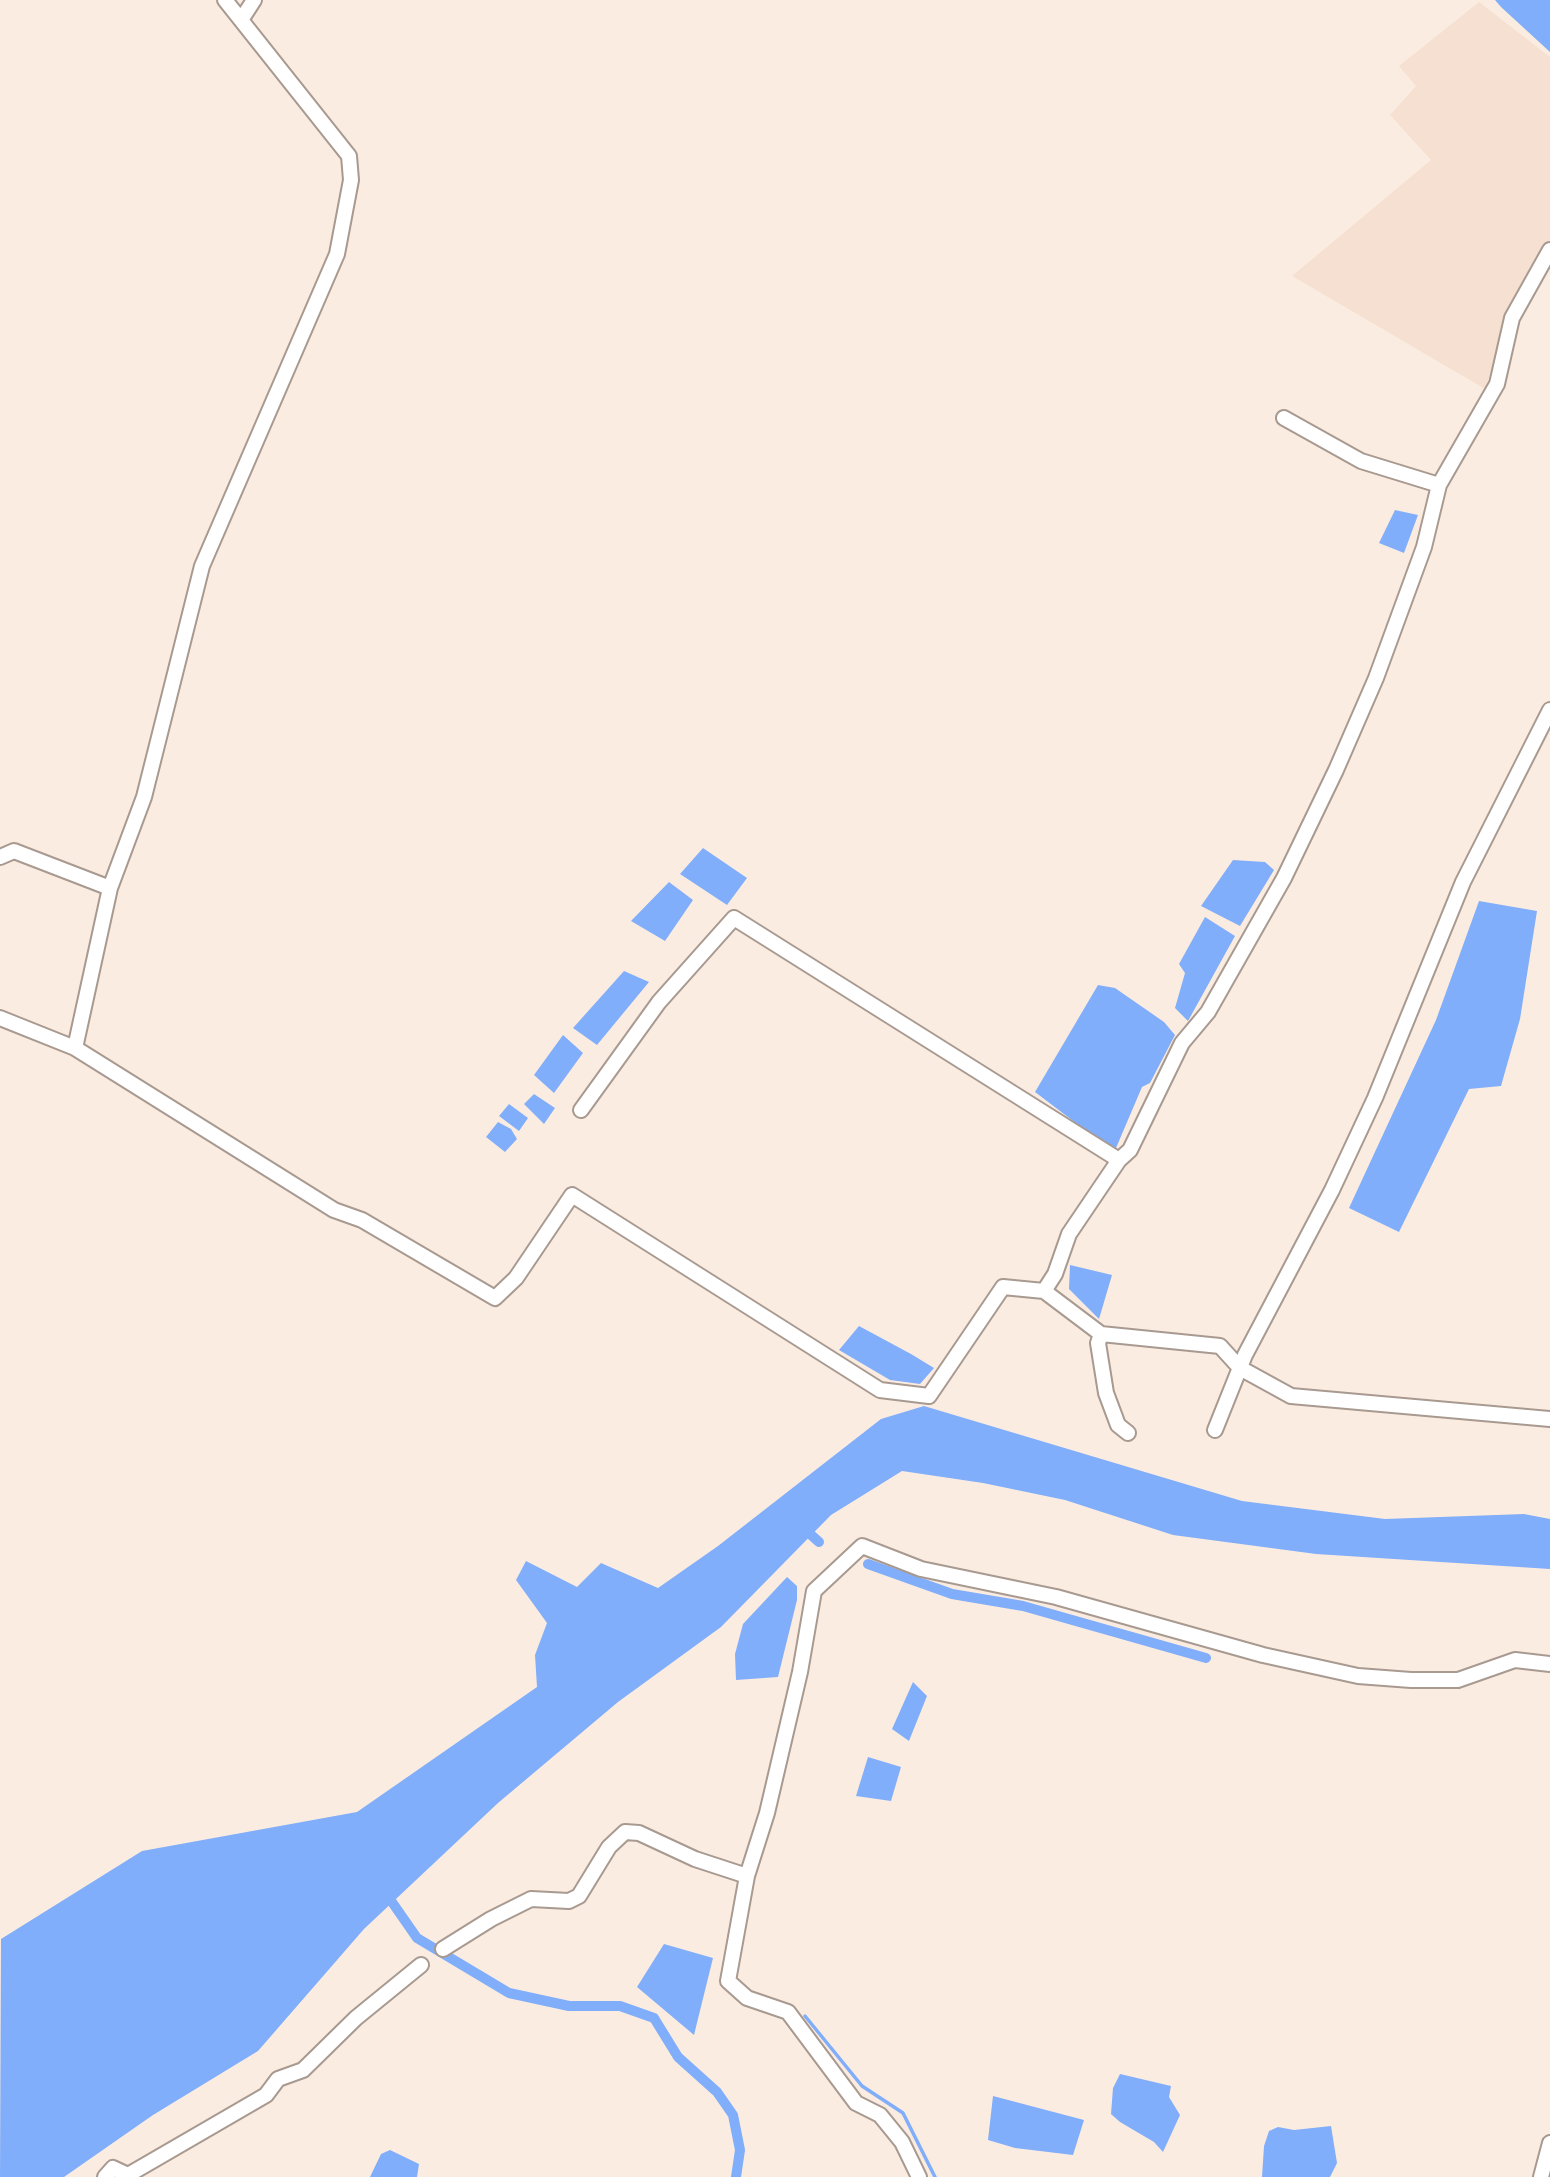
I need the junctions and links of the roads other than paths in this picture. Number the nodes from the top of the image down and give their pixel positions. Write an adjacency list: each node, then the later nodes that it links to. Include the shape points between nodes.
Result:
1 (225, 0): 3 (street)
2 (254, 0): 3 (street)
3 (241, 20): 9 (street, via 349,156 351,180 337,254 202,566 144,797)
4 (1550, 250): 6 (street, via 1512,318 1497,384)
5 (1284, 418): 6 (street, via 1361,461)
6 (1439, 485): 13 (street, via 1424,547 1336,770 1284,877 1208,1012 1182,1043 1130,1150)
7 (1550, 710): 16 (street, via 1463,882 1375,1098 1332,1190)
8 (0, 858): 9 (street, via 14,851)
9 (110, 888): 11 (street)
10 (0, 1018): 11 (street)
11 (75, 1048): 14 (street, via 334,1210 362,1220 495,1298 516,1278 572,1195 880,1390 929,1396 1003,1287)
12 (581, 1110): 13 (street, via 659,1002 734,918)
13 (1119, 1160): 14 (street, via 1069,1234)
14 (1044, 1291): 15 (street)
15 (1101, 1334): 16 (street, via 1220,1346); 19 (street, via 1098,1343 1106,1393 1118,1424)
16 (1241, 1368): 17 (street, via 1291,1396); 18 (street)
17 (1550, 1419)
18 (1215, 1430)
19 (1128, 1433)
20 (1550, 1664): 21 (street, via 1515,1660 1458,1679 1358,1675 1264,1655 1056,1597 921,1569 863,1546 814,1591 767,1813)
21 (747, 1876): 22 (street, via 639,1833 625,1832 609,1847 579,1896 569,1901 531,1899); 26 (street, via 728,1981 747,1998 788,2012 856,2103 880,2115 902,2142)
22 (443, 1949)
23 (421, 1965): 25 (street, via 356,2018 303,2070 278,2079 266,2095 128,2175 113,2168)
24 (1550, 2143): 27 (street)
25 (105, 2177)
26 (919, 2177)
27 (1541, 2177)

